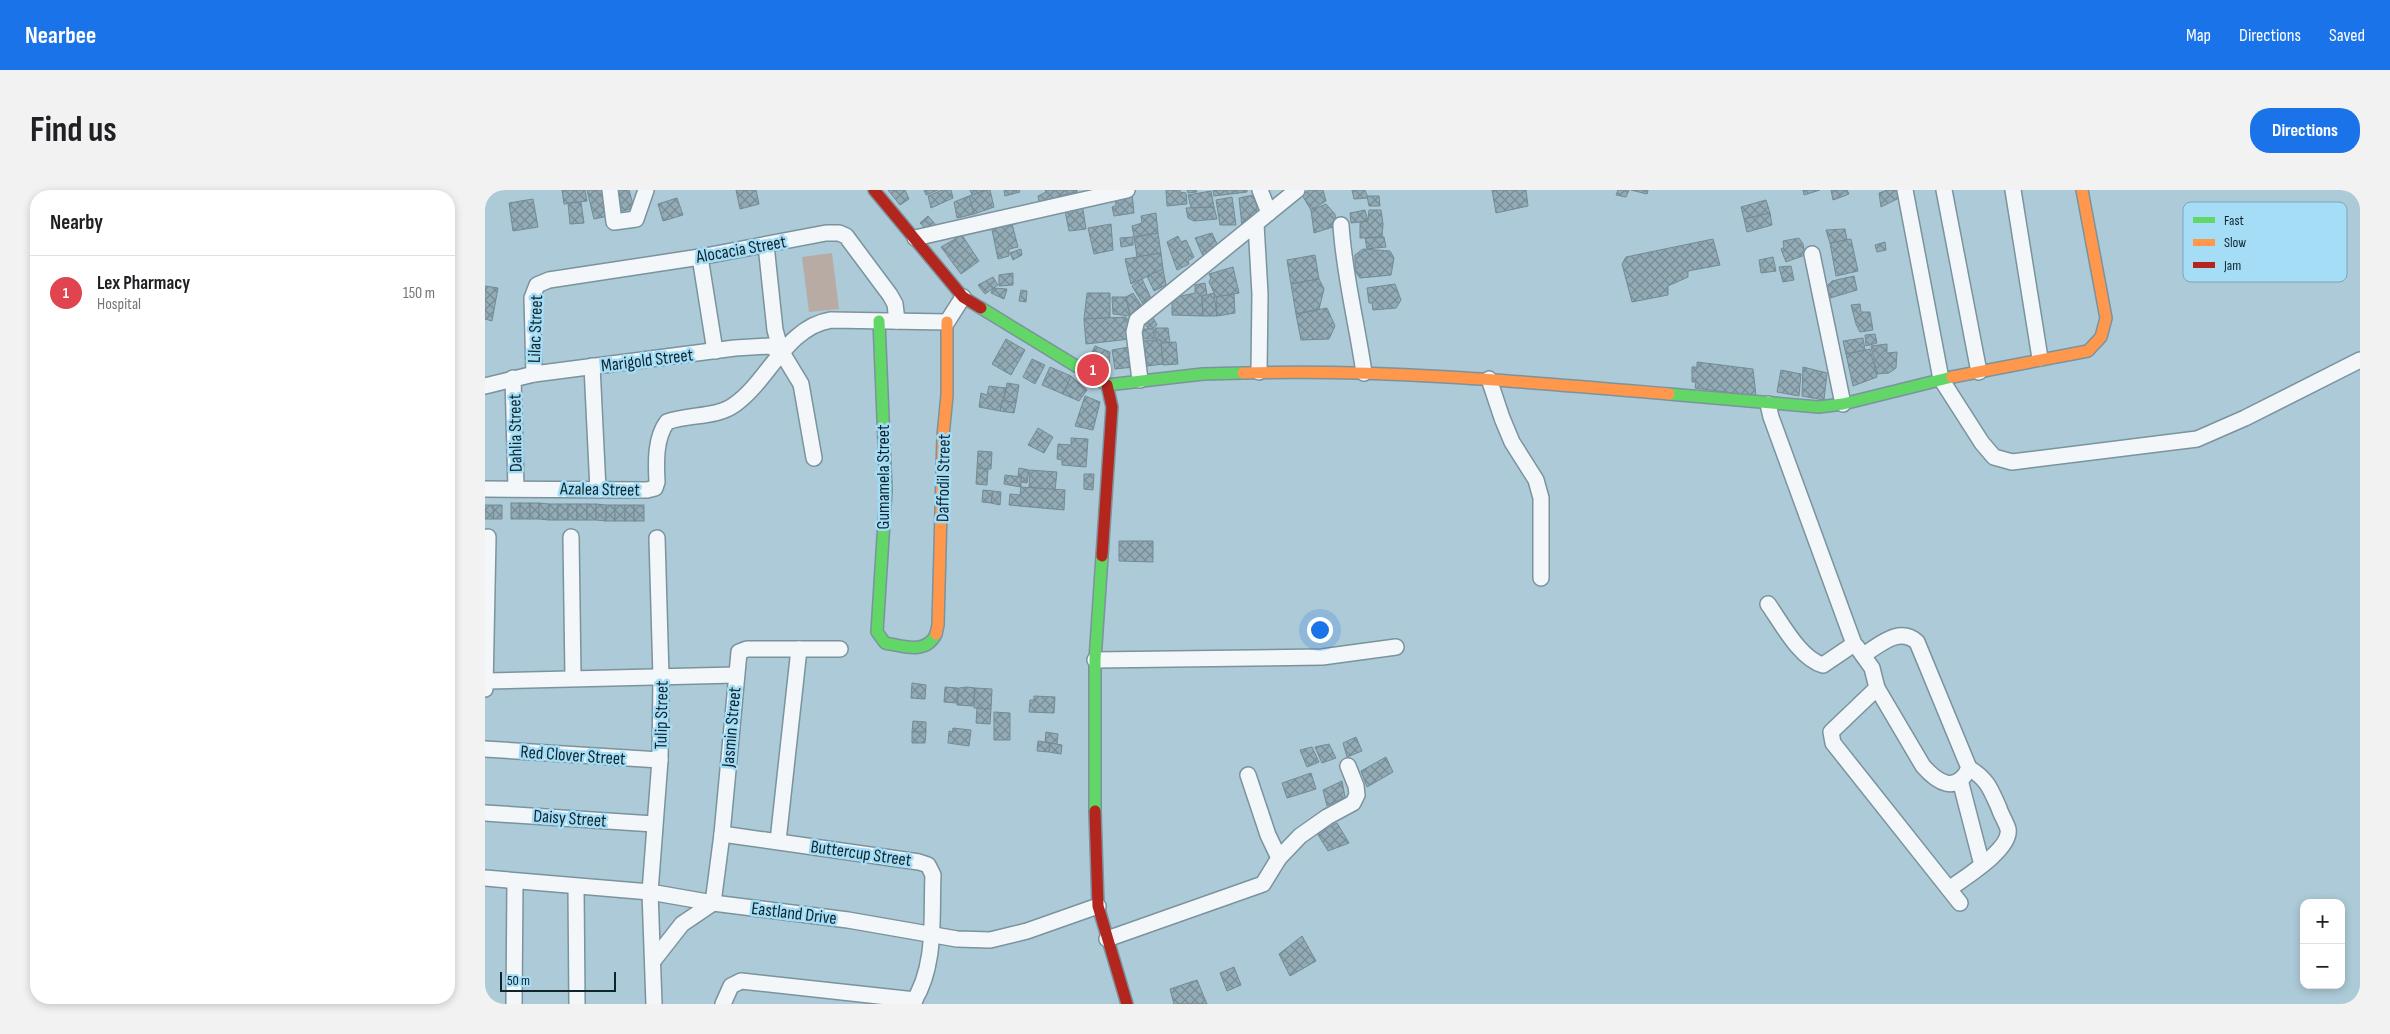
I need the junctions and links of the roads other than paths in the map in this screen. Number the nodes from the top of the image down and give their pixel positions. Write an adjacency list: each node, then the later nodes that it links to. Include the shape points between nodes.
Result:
1 (610, 190): 2 (street, via 614,222 636,219)
2 (646, 190)
3 (874, 190): 14 (street)
4 (1127, 190): 14 (street)
5 (1260, 190): 11 (street)
6 (1297, 190): 11 (street)
7 (1905, 190): 34 (street)
8 (1944, 190): 29 (street)
9 (2013, 190): 25 (street)
10 (2082, 190): 25 (street, via 2106,318 2105,331 2088,351)
11 (1269, 213): 12 (street)
12 (1256, 224): 28 (street, via 1260,294); 35 (street, via 1137,320 1134,332)
13 (1341, 225): 30 (street, via 1344,265)
14 (915, 238): 19 (street)
15 (766, 245): 17 (street, Alocacia Street); 21 (street, Alocacia Street, via 842,234 890,295); 24 (street, via 775,330)
16 (1812, 254): 39 (street)
17 (700, 257): 18 (street, Alocacia Street, via 549,280); 23 (street)
18 (537, 285): 31 (street, Lilac Street, via 533,298)
19 (963, 297): 22 (street); 36 (street)
20 (879, 321): 21 (street); 24 (street, via 821,322); 49 (street, Gumamela Street, via 886,490 877,632 885,642 924,648)
21 (897, 321): 22 (street)
22 (947, 322): 49 (street, Daffodil Street)
23 (715, 351): 24 (street, Marigold Street, via 762,346); 27 (street, Marigold Street)
24 (781, 351): 40 (street, via 801,384); 43 (street, Azalea Street, via 733,407 667,422 661,432 655,488)
25 (2040, 358): 29 (street)
26 (2360, 360): 34 (street, via 2197,439 2011,462 1994,457 1982,443)
27 (592, 366): 31 (street, Marigold Street); 43 (street)
28 (1259, 372): 30 (street); 35 (street)
29 (1979, 372): 34 (street)
30 (1364, 373): 33 (street)
31 (534, 374): 32 (street, Marigold Street)
32 (513, 378): 37 (street, Marigold Street); 42 (street, Dahlia Street)
33 (1489, 379): 38 (street); 47 (street, via 1502,418 1536,480 1541,498)
34 (1941, 379): 39 (street)
35 (1140, 380): 36 (street)
36 (1107, 385): 54 (street, via 1112,407)
37 (485, 386)
38 (1768, 404): 39 (street, via 1819,407); 53 (street)
39 (1843, 404)
40 (813, 458)
41 (485, 488): 42 (street, Azalea Street)
42 (516, 488): 43 (street, Azalea Street)
43 (597, 490)
44 (488, 537): 58 (street)
45 (571, 537): 56 (street)
46 (657, 538): 57 (street, Tulip Street)
47 (1541, 578)
48 (1768, 604): 53 (street, via 1813,662 1823,664)
49 (937, 634)
50 (1396, 647): 54 (street, via 1322,657)
51 (840, 649): 52 (street, Jasmin Street)
52 (799, 650): 55 (street, Jasmin Street, via 743,650 738,656); 68 (street)
53 (1858, 650): 59 (street, via 1876,677); 63 (street, via 1903,634 1917,642)
54 (1095, 660): 78 (street)
55 (736, 675): 57 (street); 67 (street, Jasmin Street)
56 (573, 677): 57 (street); 58 (street)
57 (661, 678): 61 (street, Tulip Street)
58 (485, 686)
59 (1877, 688): 63 (street, via 1932,777 1949,784); 74 (street, via 1831,732 1833,743)
60 (485, 749): 61 (street, Red Clover Street)
61 (660, 760): 66 (street, Tulip Street)
62 (1348, 766): 69 (street, via 1356,786 1353,803 1327,816 1300,836)
63 (1964, 774): 70 (street); 70 (street, via 1982,777 1989,785 2008,830 2007,839)
64 (1248, 775): 69 (street)
65 (485, 813): 66 (street, Daisy Street)
66 (654, 824): 75 (street, Tulip Street)
67 (722, 834): 68 (street, Buttercup Street); 76 (street, Jasmin Street)
68 (778, 841): 79 (street, Buttercup Street, via 929,865 933,875)
69 (1279, 858): 80 (street, via 1263,884 1251,890)
70 (1982, 865): 74 (street)
71 (485, 878): 72 (street, Eastland Drive)
72 (515, 881): 73 (street, Eastland Drive); 83 (street)
73 (576, 887): 75 (street, Eastland Drive); 84 (street)
74 (1949, 889): 77 (street)
75 (650, 892): 76 (street, Eastland Drive); 81 (street, Tulip Street)
76 (713, 903): 79 (street, Eastland Drive, via 848,920); 81 (street, via 682,924)
77 (1960, 903)
78 (1098, 906): 79 (street, Eastland Drive, via 1027,931 990,940); 80 (street)
79 (931, 935): 82 (street, via 929,963)
80 (1107, 939): 87 (street)
81 (653, 960): 85 (street, Tulip Street)
82 (914, 1002): 86 (street, via 741,981 731,986)
83 (514, 1004)
84 (577, 1004)
85 (654, 1004)
86 (723, 1004)
87 (1127, 1004)

